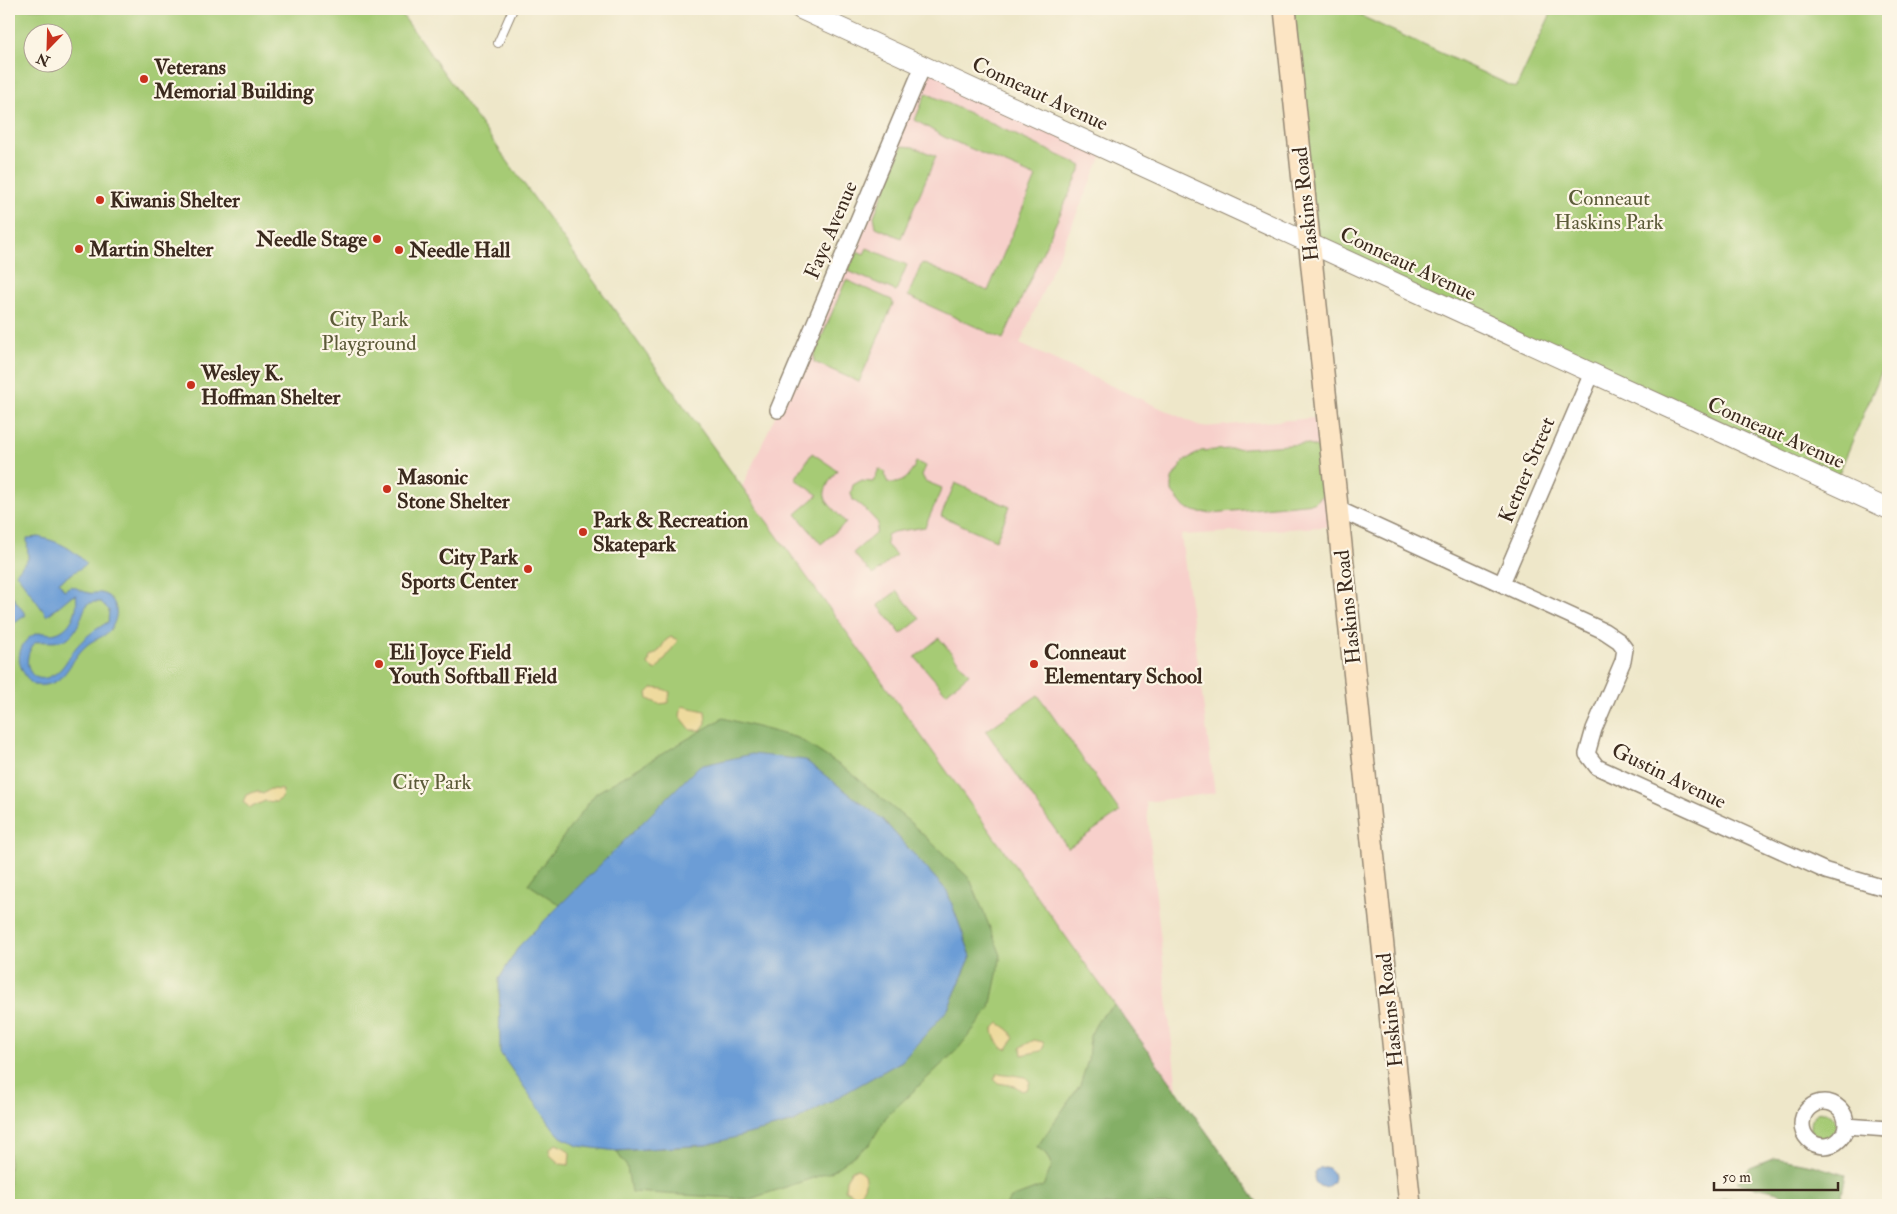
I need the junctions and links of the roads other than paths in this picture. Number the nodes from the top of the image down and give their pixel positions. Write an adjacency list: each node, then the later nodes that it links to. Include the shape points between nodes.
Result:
1 (513, 9): 4 (lane)
2 (800, 9): 5 (street, Conneaut Avenue)
3 (1285, 9): 6 (main road, Haskins Road)
4 (498, 43)
5 (923, 66): 6 (street, Conneaut Avenue); 8 (street, Faye Avenue)
6 (1310, 243): 7 (street, Conneaut Avenue); 9 (main road, Haskins Road)
7 (1592, 373): 10 (street, Conneaut Avenue); 11 (street, Ketner Street)
8 (778, 410)
9 (1338, 509): 11 (street, Gustin Avenue); 15 (main road, Haskins Road)
10 (1888, 509)
11 (1502, 584): 12 (street, Gustin Avenue, via 1604,631 1625,649 1587,754 1597,767 1817,867)
12 (1888, 889)
13 (1846, 1126): 14 (street)
14 (1888, 1129)
15 (1410, 1205)

